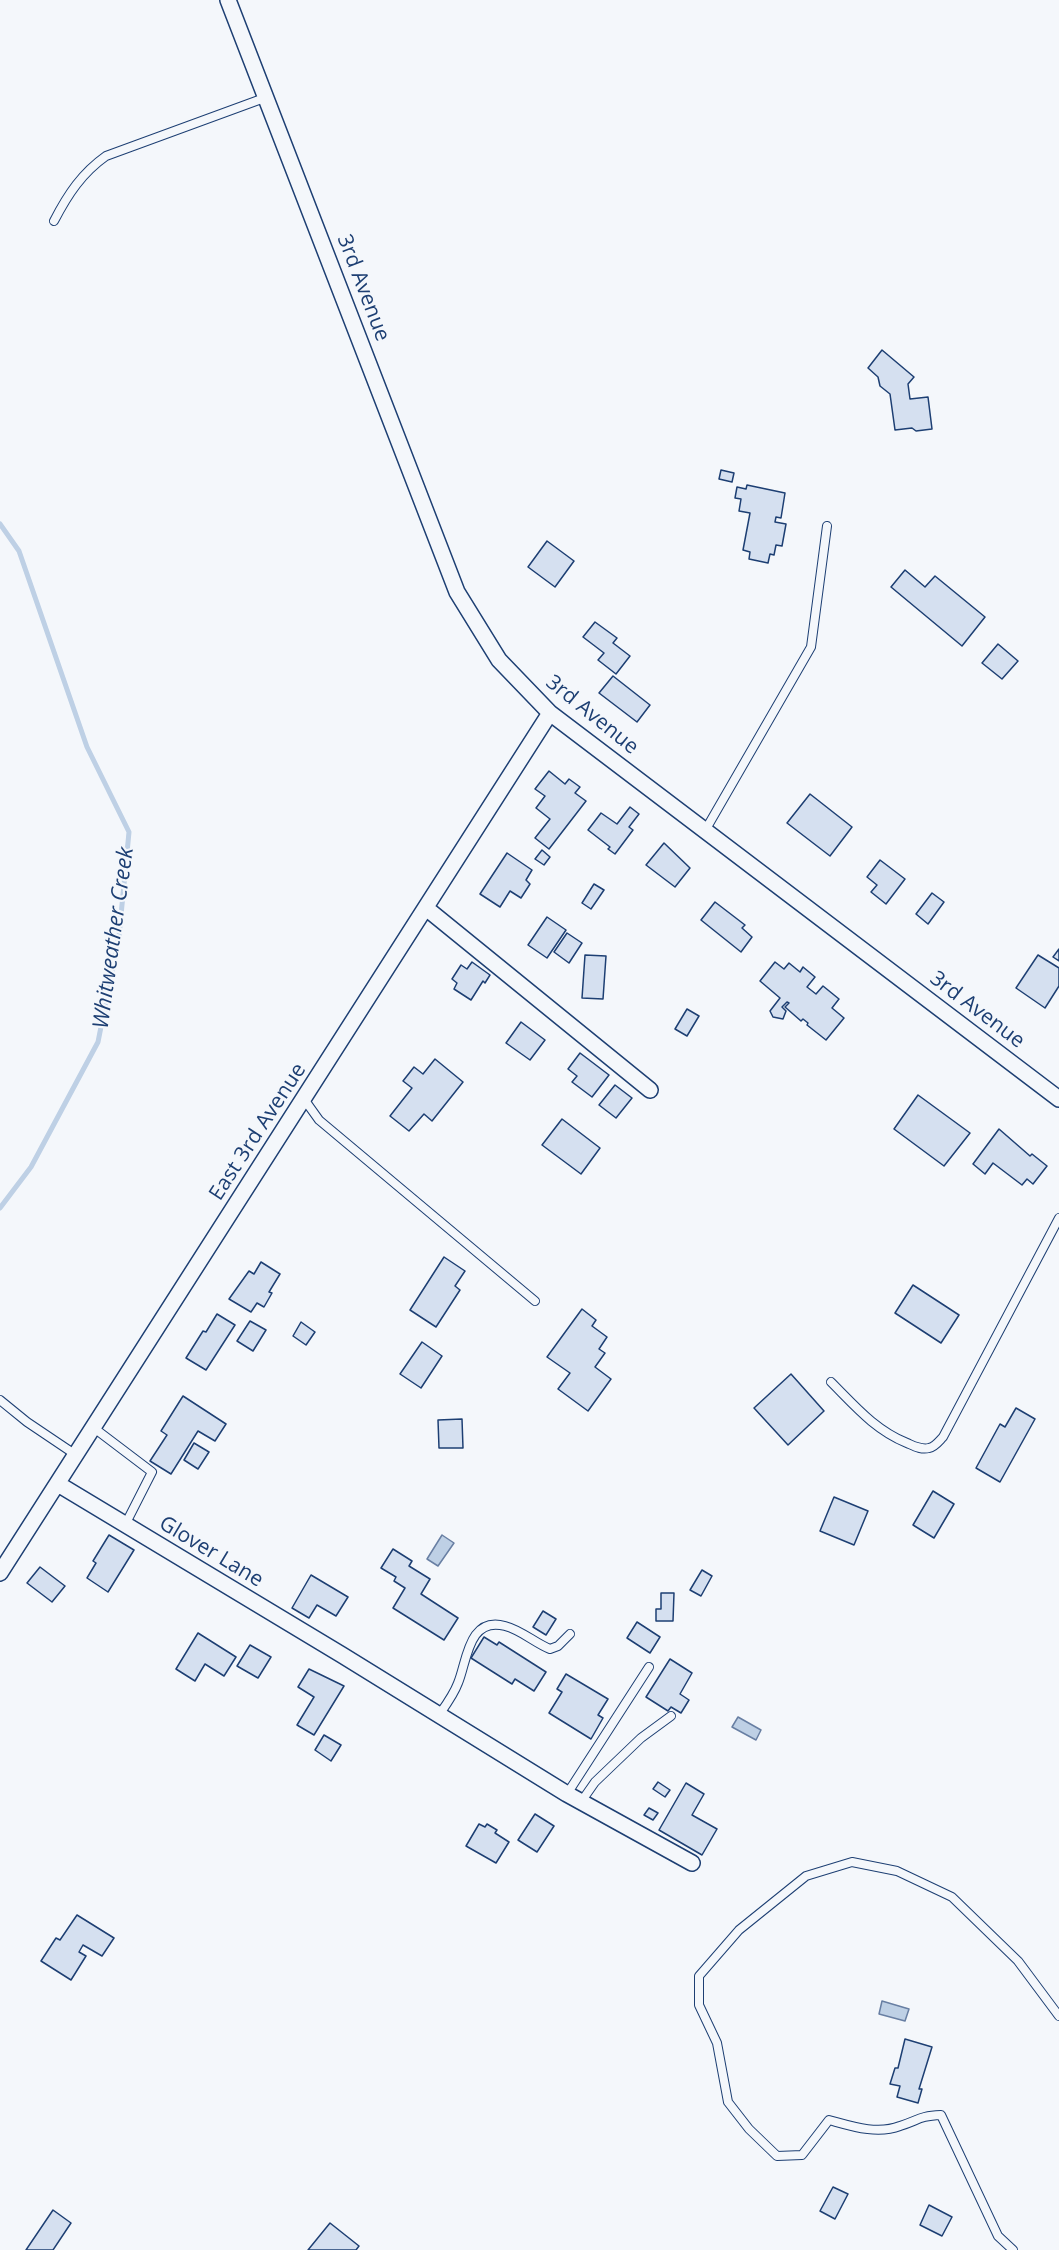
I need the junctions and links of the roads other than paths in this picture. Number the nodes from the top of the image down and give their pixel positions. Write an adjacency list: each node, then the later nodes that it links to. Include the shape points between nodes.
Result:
1 (228, 0): 2 (street, 3rd Avenue)
2 (267, 97): 3 (lane, via 106,156 76,183); 5 (street, 3rd Avenue, via 457,592 499,660)
3 (54, 221)
4 (827, 526): 6 (lane, via 811,647)
5 (550, 713): 6 (street, 3rd Avenue); 7 (street, East 3rd Avenue)
6 (706, 829): 10 (street, 3rd Avenue)
7 (426, 908): 8 (street); 9 (street, East 3rd Avenue)
8 (650, 1090)
9 (304, 1099): 12 (lane, via 320,1120); 15 (street, East 3rd Avenue)
10 (1059, 1099)
11 (1059, 1218): 13 (lane, via 936,1444 920,1448 890,1436)
12 (535, 1301)
13 (831, 1382)
14 (0, 1400): 16 (lane)
15 (94, 1428): 16 (street, East 3rd Avenue); 18 (lane, via 152,1473)
16 (76, 1455): 17 (street, East 3rd Avenue)
17 (58, 1484): 18 (street, Glover Lane); 19 (street, East 3rd Avenue)
18 (125, 1525): 22 (street, Glover Lane)
19 (0, 1573)
20 (570, 1635): 22 (lane, via 550,1649 502,1625 479,1631 468,1647 459,1682)
21 (649, 1667): 24 (lane)
22 (439, 1715): 24 (street, Glover Lane)
23 (671, 1716): 25 (lane, via 641,1738)
24 (567, 1794): 25 (street, Glover Lane)
25 (580, 1802): 26 (street, Glover Lane)
26 (692, 1863)
27 (1059, 2016): 28 (lane, via 1018,1961 952,1897 897,1871 852,1862 806,1876 739,1930 699,1976 699,2005 717,2043 728,2102 777,2156 802,2155 829,2120 863,2129 898,2127 923,2116 941,2115 998,2236)
28 (1013, 2250)

